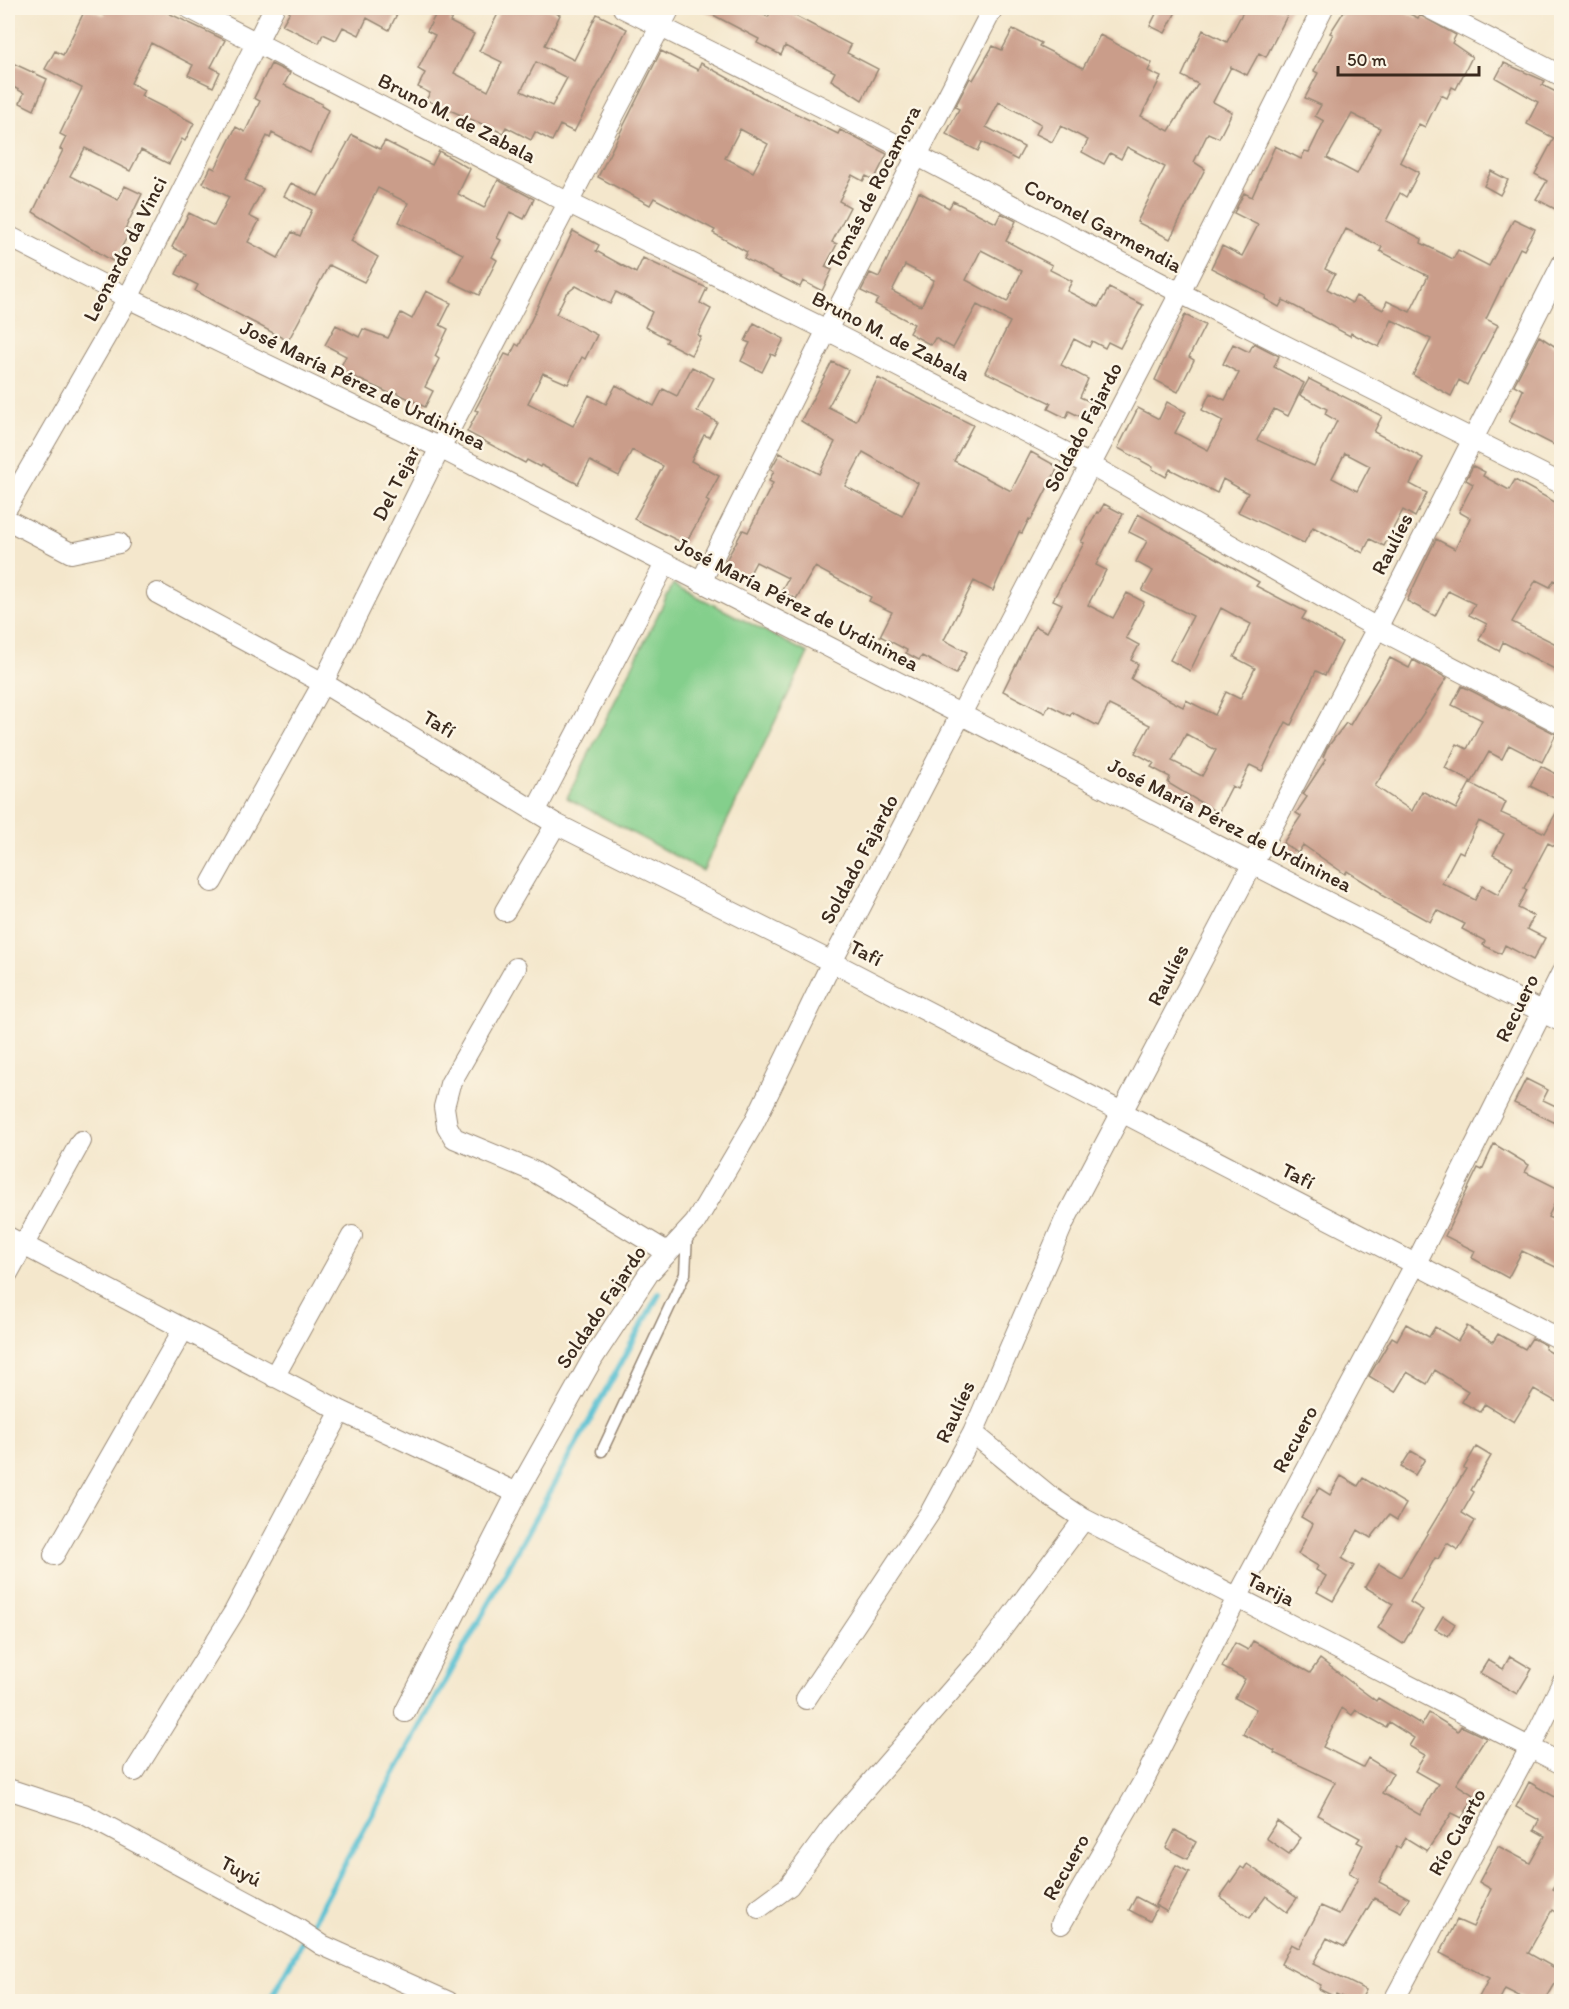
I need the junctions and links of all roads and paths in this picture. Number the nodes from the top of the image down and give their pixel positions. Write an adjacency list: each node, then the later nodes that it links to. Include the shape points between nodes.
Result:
1 (189, 8): 9 (street, Bruno M. de Zabala)
2 (274, 8): 9 (street, Leonardo da Vinci)
3 (623, 8): 8 (street, Coronel Garmendia)
4 (670, 8): 8 (street, Del Tejar)
5 (993, 8): 11 (street, Tomás de Rocamora)
6 (1323, 8): 15 (street, Soldado Fajardo)
7 (1428, 8): 10 (street)
8 (660, 26): 11 (street, Coronel Garmendia); 12 (street, Del Tejar)
9 (256, 41): 12 (street, Bruno M. de Zabala); 16 (street, Leonardo da Vinci)
10 (1562, 76)
11 (917, 156): 15 (street, Coronel Garmendia); 17 (street, Tomás de Rocamora)
12 (569, 203): 17 (street, Bruno M. de Zabala); 19 (street, Del Tejar)
13 (8, 236): 16 (street, José María Pérez de Urdininea)
14 (1562, 264): 18 (street, Raulíes)
15 (1180, 293): 18 (street, Coronel Garmendia); 20 (street, Soldado Fajardo)
16 (128, 298): 19 (street, José María Pérez de Urdininea); 22 (street, Leonardo da Vinci)
17 (827, 330): 20 (street, Bruno M. de Zabala); 26 (street, Tomás de Rocamora)
18 (1471, 438): 21 (street, Coronel Garmendia); 28 (street, Raulíes)
19 (440, 448): 25 (street, José María Pérez de Urdininea); 29 (street, Del Tejar)
20 (1090, 465): 28 (street, Bruno M. de Zabala); 30 (street, Soldado Fajardo)
21 (1562, 484)
22 (8, 506)
23 (8, 520): 24 (street, via 71,553)
24 (119, 543)
25 (665, 564): 26 (street, José María Pérez de Urdininea); 32 (street)
26 (701, 582): 30 (street, José María Pérez de Urdininea)
27 (157, 594): 29 (street, Tafí)
28 (1377, 628): 31 (street, Bruno M. de Zabala); 34 (street, Raulíes)
29 (323, 683): 32 (street, Tafí); 35 (street, Del Tejar)
30 (962, 714): 34 (street, José María Pérez de Urdininea); 37 (street, Soldado Fajardo)
31 (1562, 724)
32 (536, 810): 33 (street, Tafí)
33 (556, 824): 36 (street); 37 (street, Tafí)
34 (1252, 863): 40 (street, José María Pérez de Urdininea); 42 (street, Raulíes)
35 (212, 882)
36 (505, 911)
37 (832, 962): 42 (street, Tafí); 44 (street, Soldado Fajardo, via 753,1123)
38 (516, 968): 47 (street, via 450,1084 444,1107 447,1126 454,1138 533,1171)
39 (1562, 972): 40 (street, Recuero)
40 (1542, 1012): 41 (street, José María Pérez de Urdininea); 48 (street, Recuero)
41 (1562, 1022)
42 (1123, 1113): 48 (street, Tafí); 54 (street, Raulíes, via 1064,1222)
43 (81, 1141): 46 (street)
44 (687, 1234): 47 (street, Soldado Fajardo); 55 (lane, via 685,1274)
45 (352, 1236): 52 (street)
46 (15, 1241): 49 (street); 50 (street)
47 (666, 1252): 56 (street, Soldado Fajardo, via 593,1358)
48 (1416, 1263): 51 (street, Tafí); 59 (street, Recuero)
49 (8, 1273)
50 (183, 1330): 52 (street); 58 (street)
51 (1562, 1340)
52 (274, 1377): 53 (street)
53 (341, 1411): 56 (street); 65 (street, via 234,1612)
54 (973, 1433): 57 (street, Tarija); 61 (street, Raulíes, via 931,1511)
55 (602, 1451)
56 (518, 1493): 62 (street, Soldado Fajardo)
57 (1084, 1519): 59 (street, Tarija); 67 (street, via 984,1653 832,1827 789,1886)
58 (54, 1555)
59 (1237, 1598): 63 (street, Tarija); 68 (street, Recuero, via 1143,1782)
60 (1562, 1683): 63 (street, Río Cuarto)
61 (806, 1699)
62 (405, 1712)
63 (1530, 1748): 64 (street, Tarija); 70 (street, Río Cuarto)
64 (1562, 1764)
65 (135, 1771)
66 (8, 1789): 69 (street, Tuyú, via 84,1814 322,1945)
67 (759, 1908)
68 (1061, 1924)
69 (449, 2001)
70 (1392, 2001)

